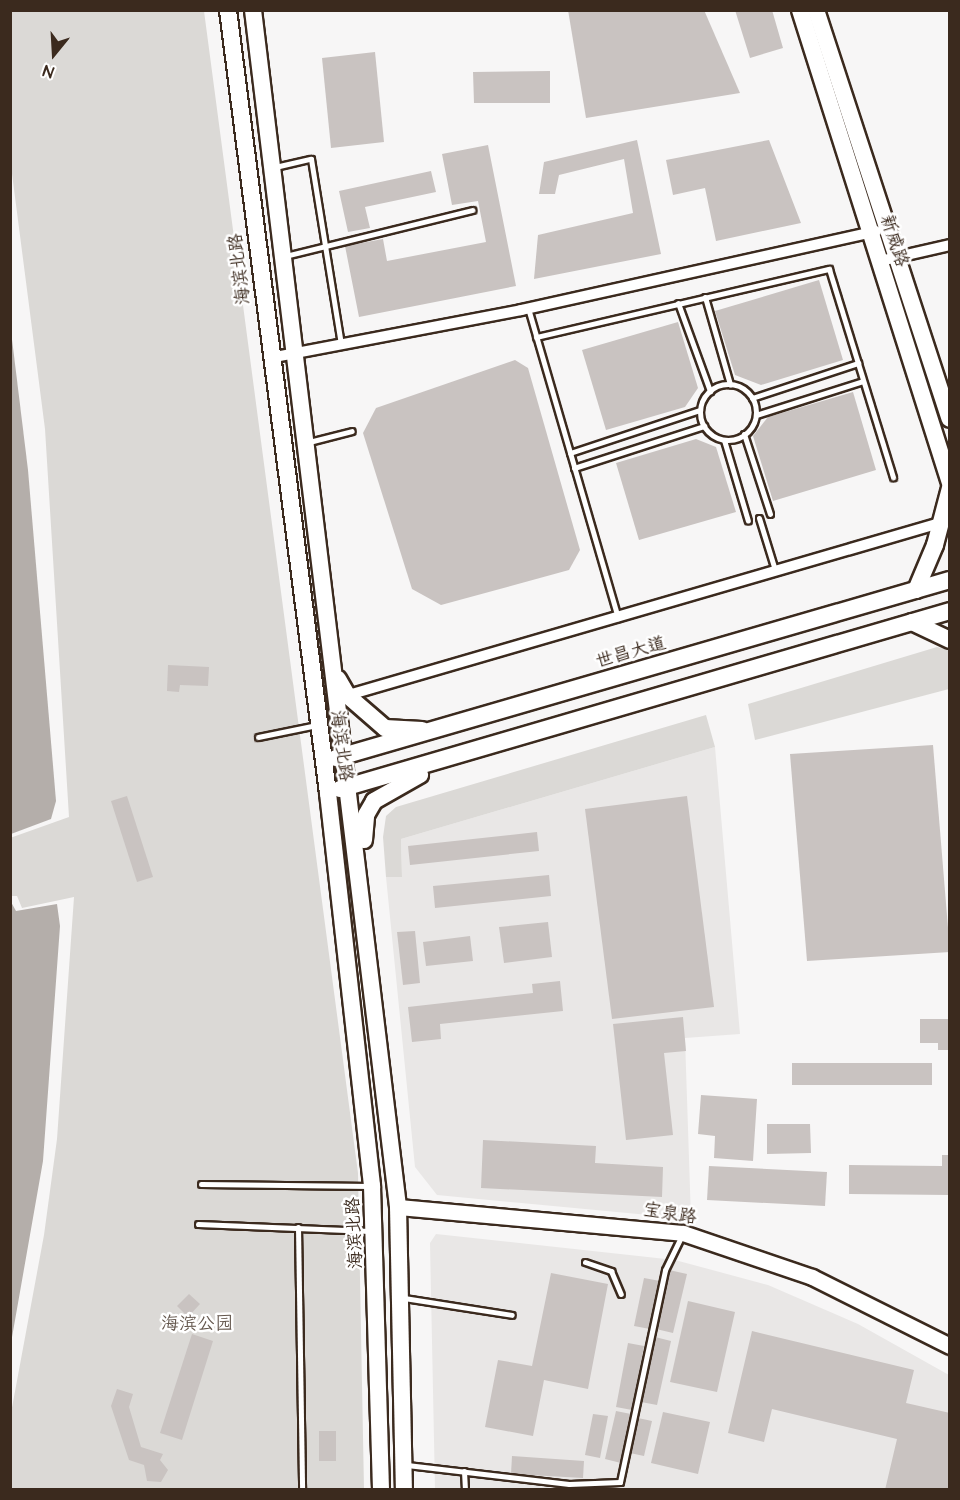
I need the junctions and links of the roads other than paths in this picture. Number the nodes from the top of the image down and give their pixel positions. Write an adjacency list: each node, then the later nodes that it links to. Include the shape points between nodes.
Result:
1 (228, 10): 20 (main road, 海滨北路)
2 (253, 10): 5 (main road)
3 (800, 10): 8 (main road, 新威路)
4 (816, 10): 7 (main road, 新威路)
5 (274, 167): 10 (lane, via 311,159); 11 (main road)
6 (472, 210): 10 (lane)
7 (888, 228): 8 (street); 12 (main road, 新威路)
8 (871, 233): 13 (main road, 新威路); 16 (street)
9 (950, 245): 12 (street)
10 (324, 247): 11 (lane); 18 (lane)
11 (285, 256): 19 (main road)
12 (897, 256): 13 (street); 28 (main road, 新威路)
13 (880, 261): 37 (main road, 新威路)
14 (705, 297): 15 (lane); 21 (lane, via 829,269); 23 (lane)
15 (678, 303): 17 (lane); 24 (lane)
16 (528, 308): 17 (lane); 18 (street)
17 (536, 337): 34 (lane)
18 (341, 346): 19 (street)
19 (298, 355): 20 (street); 33 (main road)
20 (270, 358): 50 (main road, 海滨北路)
21 (858, 363): 22 (lane); 25 (lane)
22 (863, 381): 27 (lane); 36 (lane)
23 (730, 384): 24 (lane); 25 (lane)
24 (710, 391): 26 (lane)
25 (752, 398): 27 (lane)
26 (700, 410): 29 (lane); 34 (lane)
27 (756, 415): 31 (lane)
28 (950, 419)
29 (704, 426): 32 (lane); 35 (lane)
30 (352, 431): 33 (lane)
31 (744, 434): 32 (lane); 38 (lane)
32 (724, 440): 40 (lane)
33 (309, 442): 49 (main road, via 335,676)
34 (570, 453): 35 (lane)
35 (574, 468): 46 (lane)
36 (893, 477)
37 (950, 486): 41 (main road)
38 (770, 514)
39 (759, 518): 42 (lane)
40 (748, 521)
41 (945, 522): 42 (street); 44 (main road)
42 (775, 572): 46 (street)
43 (950, 580): 44 (main road, 世昌大道)
44 (916, 590): 51 (main road, 世昌大道)
45 (950, 611): 47 (main road)
46 (618, 618): 49 (street)
47 (912, 622): 48 (main road); 54 (main road)
48 (950, 640)
49 (343, 696): 51 (main road, via 385,728 413,731); 53 (main road, 海滨北路)
50 (319, 725): 52 (lane); 55 (main road, 海滨北路)
51 (453, 726): 53 (main road, 世昌大道)
52 (258, 737)
53 (346, 756): 55 (main road, 世昌大道); 56 (main road, 海滨北路)
54 (454, 758): 56 (main road); 58 (main road, via 374,801 366,814)
55 (323, 761): 57 (main road, 海滨北路)
56 (350, 786): 57 (main road); 58 (main road, 海滨北路)
57 (328, 793): 60 (main road, 海滨北路)
58 (362, 877): 61 (main road, 海滨北路)
59 (201, 1184): 60 (lane)
60 (372, 1186): 64 (main road, 海滨北路)
61 (398, 1207): 65 (street, 宝泉路); 68 (main road, 海滨北路)
62 (198, 1224): 63 (lane)
63 (298, 1227): 64 (lane); 73 (lane)
64 (375, 1231): 74 (main road, 海滨北路)
65 (683, 1233): 70 (street, 宝泉路, via 813,1277); 72 (lane, via 665,1270 620,1482 569,1484)
66 (585, 1262): 67 (lane, via 612,1271)
67 (621, 1294)
68 (400, 1297): 69 (lane); 71 (main road, 海滨北路)
69 (512, 1315)
70 (950, 1346)
71 (404, 1465): 72 (lane); 75 (main road, 海滨北路)
72 (464, 1471): 76 (lane)
73 (302, 1490)
74 (381, 1490)
75 (404, 1490)
76 (465, 1490)

